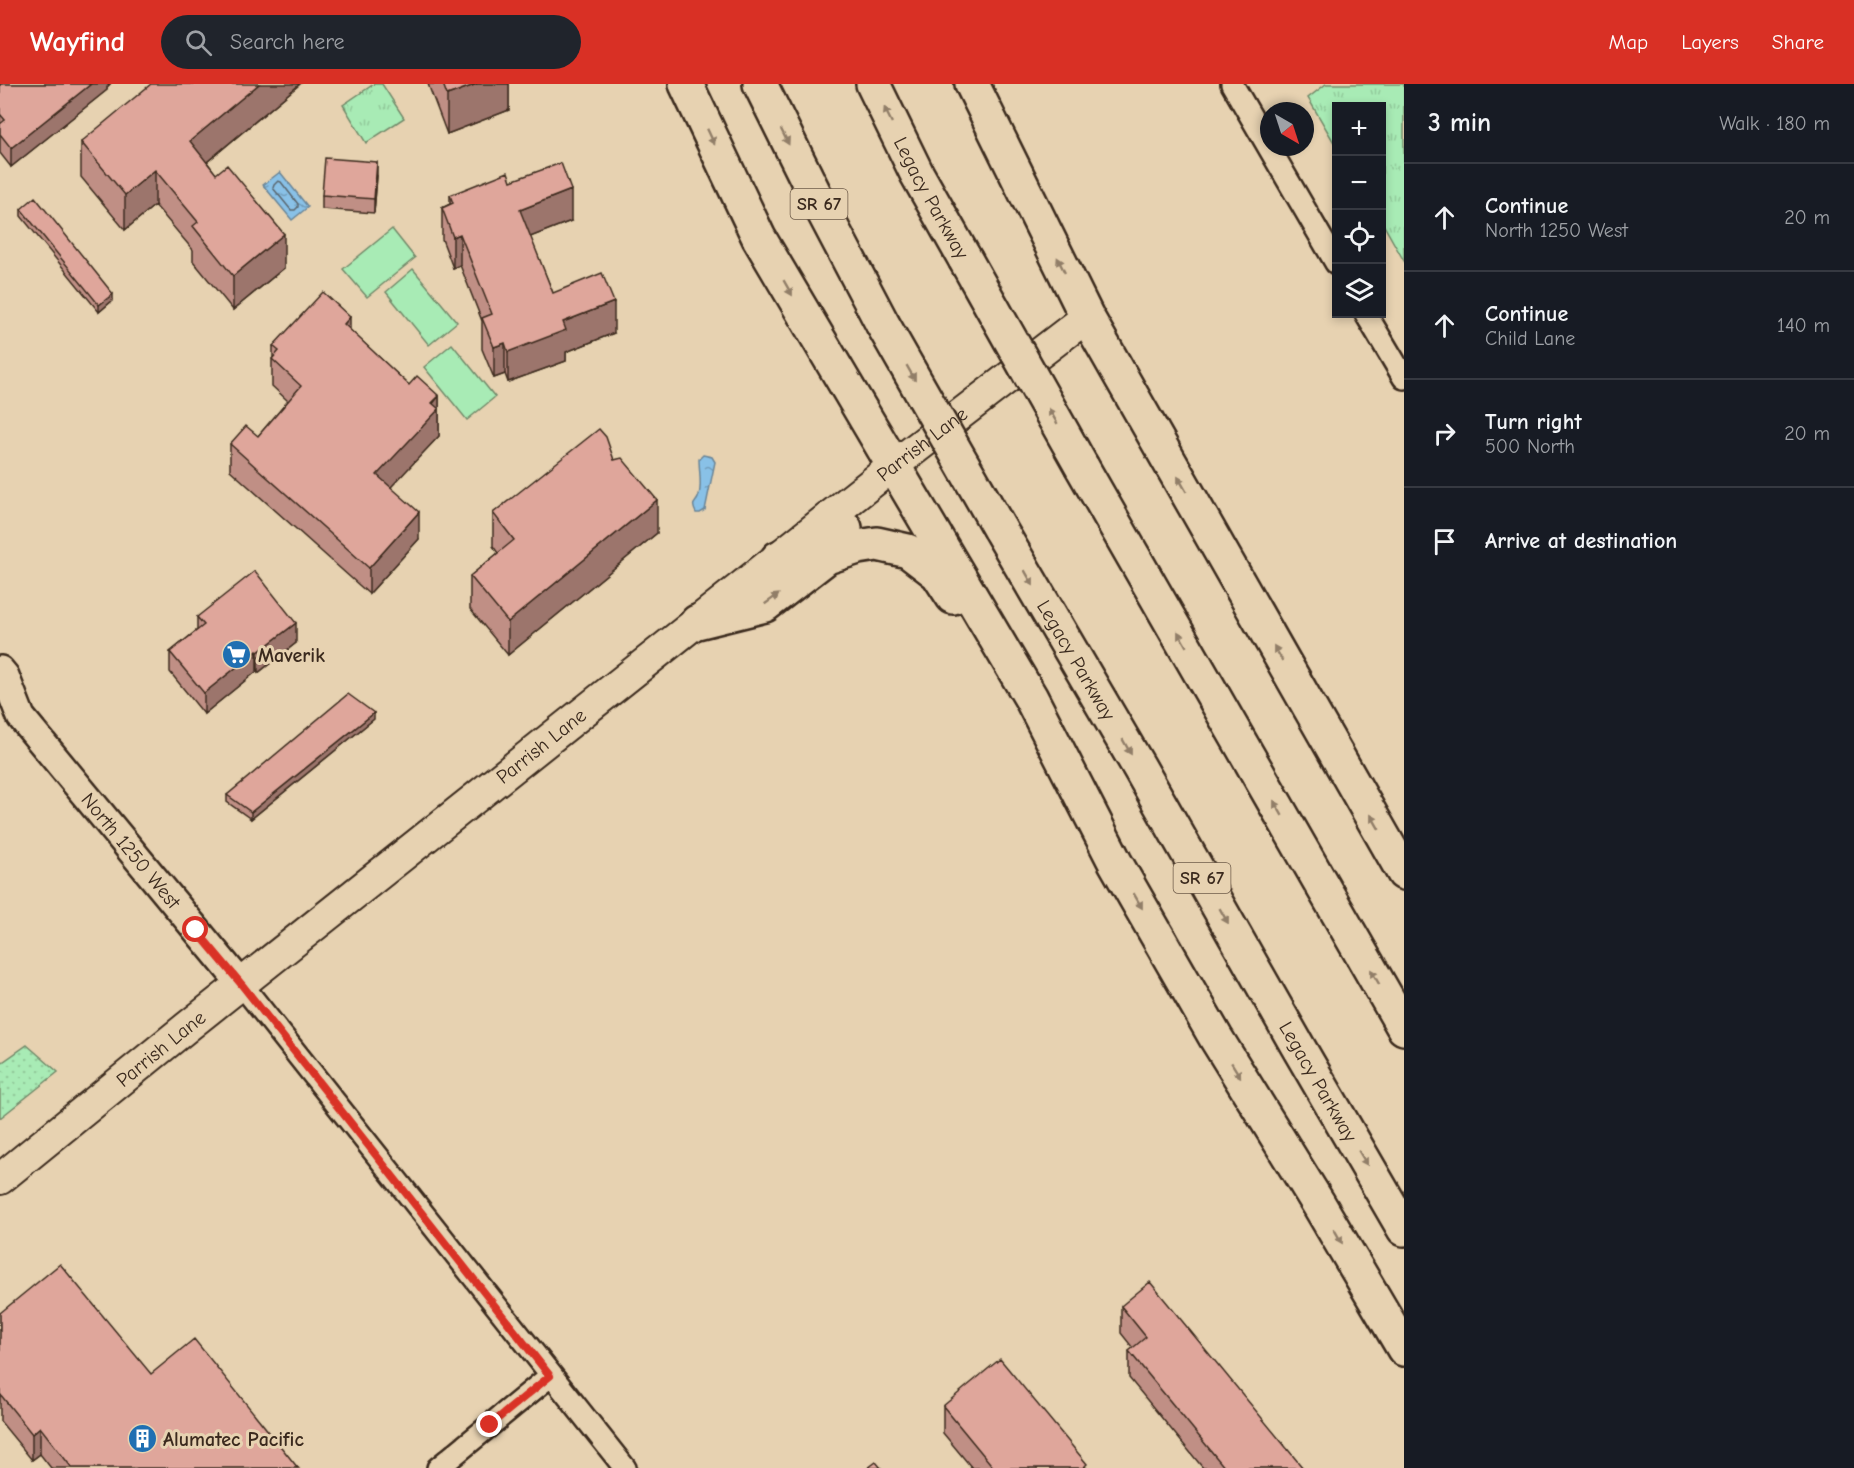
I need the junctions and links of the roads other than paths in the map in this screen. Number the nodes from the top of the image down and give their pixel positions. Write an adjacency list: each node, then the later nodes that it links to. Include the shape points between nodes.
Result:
1 (686, 84): 10 (highway, one-way to 10, via 759,238)
2 (760, 84): 21 (highway, Legacy Parkway / SR 67, one-way to 21, bridge, via 882,323)
3 (873, 84): 19 (highway, Legacy Parkway, one-way to 3, bridge, via 916,174)
4 (972, 84): 7 (highway, one-way to 4)
5 (1232, 84): 6 (street)
6 (1332, 255)
7 (1087, 317): 10 (main road, Parrish Lane); 17 (highway, one-way to 7)
8 (1368, 318): 9 (street)
9 (1404, 378)
10 (893, 466): 11 (highway); 12 (main road, Parrish Lane)
11 (944, 551): 12 (highway, via 913,531 868,522 841,529); 16 (highway, via 1031,698)
12 (778, 558): 13 (main road, Parrish Lane)
13 (697, 622): 16 (highway, one-way to 16, via 765,605 827,557 877,544 908,551 938,574); 18 (main road, Parrish Lane)
14 (0, 670): 15 (street, North 1250 West, via 5,676)
15 (10, 711): 18 (street, North 1250 West)
16 (1115, 862): 22 (highway, one-way to 22)
17 (1404, 873)
18 (242, 985): 20 (main road, Parrish Lane); 23 (street)
19 (1404, 1028)
20 (0, 1179)
21 (1404, 1229)
22 (1404, 1349)
23 (550, 1376): 24 (street); 25 (street)
24 (438, 1468)
25 (625, 1468)

